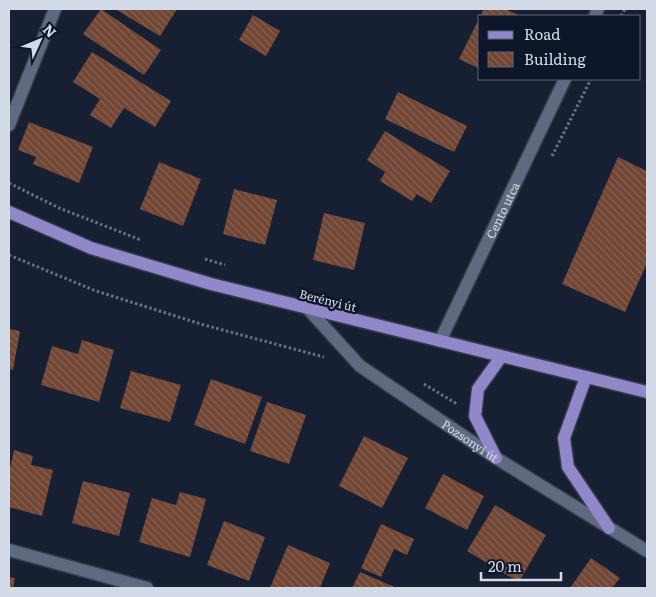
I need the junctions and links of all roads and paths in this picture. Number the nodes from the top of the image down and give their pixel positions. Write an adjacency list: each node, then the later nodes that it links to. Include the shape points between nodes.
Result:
1 (54, 9): 3 (street)
2 (565, 80): 11 (street, Cento utca)
3 (9, 125)
4 (9, 184): 6 (path, via 59,208)
5 (9, 212): 10 (main road, Berényi út, via 99,250)
6 (142, 240)
7 (9, 255): 13 (path, via 105,294 204,325)
8 (196, 257): 9 (path)
9 (232, 267)
10 (309, 310): 11 (main road, Berényi út); 13 (street, Pozsonyi út)
11 (440, 341): 12 (main road, Berényi út)
12 (501, 357): 14 (main road, Berényi út); 16 (main road, via 478,389 475,416)
13 (360, 366): 16 (street, Pozsonyi út)
14 (586, 377): 15 (main road, Berényi út); 17 (main road, via 564,438 568,467)
15 (647, 392)
16 (496, 458): 17 (street, Pozsonyi út)
17 (608, 528): 19 (street, Pozsonyi út)
18 (9, 550): 20 (street)
19 (647, 551)
20 (147, 588)

